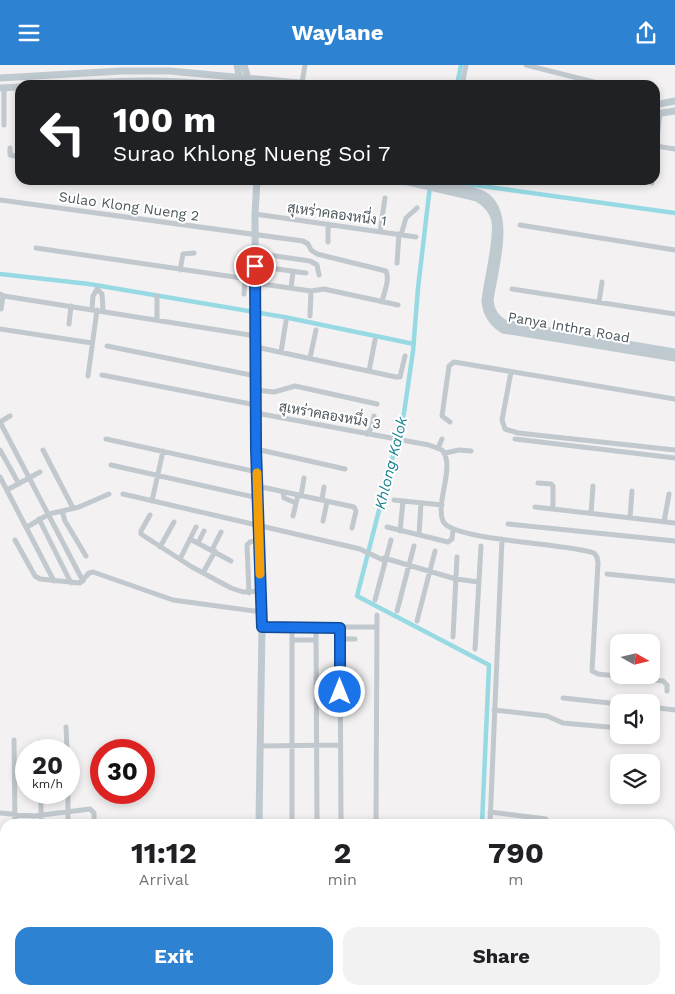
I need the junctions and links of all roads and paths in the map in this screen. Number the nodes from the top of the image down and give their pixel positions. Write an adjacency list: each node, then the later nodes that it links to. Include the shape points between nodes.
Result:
1 (306, 65): 16 (street)
2 (466, 65): 17 (street)
3 (526, 65): 18 (street)
4 (241, 67): 6 (street); 7 (street); 9 (street); 13 (street)
5 (117, 71): 6 (street); 8 (street); 10 (street)
6 (227, 76): 7 (street)
7 (240, 77): 11 (street); 12 (street)
8 (0, 78)
9 (259, 79): 14 (street); 15 (street)
10 (116, 80)
11 (240, 80)
12 (247, 80)
13 (248, 80)
14 (254, 80)
15 (270, 80)
16 (303, 80)
17 (463, 80)
18 (586, 80)
19 (15, 87): 20 (street)
20 (2, 88): 25 (street)
21 (675, 101): 22 (street)
22 (660, 104)
23 (675, 111): 24 (street)
24 (660, 114)
25 (4, 125)
26 (660, 147): 28 (street)
27 (10, 148): 29 (street, via 10,155)
28 (675, 149)
29 (15, 156)
30 (257, 185): 36 (street)
31 (433, 185): 32 (street, Panya Inthra Road)
32 (437, 186): 82 (street, Panya Inthra Road, via 483,194 499,215 500,239 490,301 490,307 499,320); 85 (street, Panya Inthra Road, via 481,200 494,218 496,224 485,309 496,326 503,330)
33 (385, 198): 39 (street)
34 (0, 200): 40 (street, Sulao Klong Nueng 2)
35 (417, 208): 41 (street, via 406,218)
36 (255, 214): 37 (street, สุเหร่าคลองหนึ่ง 1); 40 (street)
37 (328, 224): 39 (street, สุเหร่าคลองหนึ่ง 1); 43 (street)
38 (520, 225): 45 (street)
39 (380, 231): 41 (street, สุเหร่าคลองหนึ่ง 1)
40 (255, 234): 47 (street); 63 (street, Sulao Klong Nueng 2, via 303,241 317,254 386,271)
41 (400, 235): 42 (street, สุเหร่าคลองหนึ่ง 1); 48 (street)
42 (416, 237)
43 (328, 242)
44 (36, 247): 50 (street)
45 (675, 250)
46 (194, 253): 50 (street, via 182,255)
47 (255, 253): 49 (street); 53 (street, via 310,261 316,265)
48 (397, 263)
49 (255, 266): 51 (street); 55 (street)
50 (180, 270): 54 (street)
51 (293, 271): 52 (street); 57 (street)
52 (306, 273)
53 (319, 275)
54 (245, 279): 55 (street); 60 (street)
55 (255, 282): 57 (street); 76 (street)
56 (602, 282): 64 (street)
57 (291, 288): 59 (street)
58 (512, 289): 64 (street)
59 (311, 291): 63 (street, via 324,289); 70 (street)
60 (244, 294)
61 (1, 295): 66 (street); 67 (street)
62 (158, 297): 71 (street)
63 (382, 302): 65 (street)
64 (599, 302): 69 (street)
65 (398, 305)
66 (71, 306): 68 (street); 73 (street)
67 (1, 309)
68 (97, 310): 71 (street); 78 (street)
69 (675, 314)
70 (310, 316)
71 (157, 319): 76 (street)
72 (286, 321): 81 (street)
73 (69, 324)
74 (0, 329): 78 (street)
75 (316, 331): 84 (street)
76 (256, 335): 80 (street)
77 (376, 340): 86 (street)
78 (92, 343): 89 (street)
79 (107, 346): 90 (street)
80 (256, 347): 81 (street); 90 (street)
81 (281, 352): 84 (street)
82 (675, 352)
83 (405, 355): 86 (street, via 400,377)
84 (310, 358): 86 (street)
85 (675, 358)
86 (369, 371)
87 (511, 372): 92 (street); 98 (street, via 451,363 442,416); 106 (street, via 502,420 505,429)
88 (102, 375): 94 (street, สุเหร่าคลองหนึ่ง 3)
89 (88, 376)
90 (256, 377): 91 (street)
91 (256, 390): 93 (street, via 274,392 295,386); 94 (street)
92 (675, 399)
93 (377, 404)
94 (256, 409): 99 (street, สุเหร่าคลองหนึ่ง 3); 104 (street)
95 (10, 416): 97 (street)
96 (374, 416): 99 (street)
97 (0, 422): 118 (street)
98 (450, 422)
99 (367, 434): 103 (street, สุเหร่าคลองหนึ่ง 3)
100 (106, 439): 108 (street)
101 (442, 439): 103 (street)
102 (515, 439): 111 (street)
103 (438, 448): 110 (street, สุเหร่าคลองหนึ่ง 3)
104 (256, 449): 113 (street); 114 (street)
105 (0, 450): 121 (street)
106 (673, 450): 111 (street)
107 (43, 451): 141 (street)
108 (163, 451): 114 (street); 116 (street)
109 (471, 451): 110 (street)
110 (445, 453): 139 (street)
111 (673, 457)
112 (112, 465): 116 (street)
113 (345, 469)
114 (257, 471): 122 (street)
115 (40, 472): 118 (street)
116 (158, 476): 132 (street); 133 (street)
117 (0, 477): 125 (street)
118 (30, 478): 121 (street); 145 (street)
119 (304, 478): 131 (street)
120 (538, 483): 142 (street, via 553,486)
121 (19, 484): 125 (street)
122 (257, 486): 127 (street); 132 (street)
123 (593, 486): 144 (street)
124 (324, 487): 134 (street)
125 (7, 490): 156 (street)
126 (632, 491): 148 (street)
127 (283, 492): 131 (street); 137 (street, via 284,499)
128 (109, 494): 141 (street)
129 (123, 494): 133 (street)
130 (669, 494): 152 (street)
131 (300, 495): 134 (street); 137 (street)
132 (258, 498): 155 (street)
133 (152, 501): 155 (street)
134 (324, 501): 150 (street); 159 (street, via 356,509)
135 (394, 501): 136 (street)
136 (403, 501): 138 (street); 162 (street)
137 (296, 503): 147 (street)
138 (422, 503): 139 (street); 164 (street)
139 (442, 505): 160 (street, via 442,520)
140 (534, 507): 142 (street)
141 (73, 508): 143 (street)
142 (553, 509): 144 (street)
143 (62, 511): 145 (street); 177 (street)
144 (591, 513): 148 (street)
145 (50, 514): 149 (street); 188 (street)
146 (150, 515): 174 (street, via 141,534)
147 (293, 516)
148 (630, 518): 152 (street)
149 (39, 519): 156 (street); 191 (street)
150 (323, 521)
151 (174, 522): 174 (street)
152 (664, 522): 153 (street)
153 (675, 523)
154 (508, 524): 170 (street)
155 (258, 526): 168 (street); 180 (street, via 366,551)
156 (27, 527): 187 (street)
157 (196, 527): 165 (street)
158 (387, 527): 162 (street)
159 (352, 528)
160 (454, 530): 164 (street, via 448,542); 166 (street)
161 (204, 531): 171 (street)
162 (400, 531): 164 (street)
163 (221, 532): 175 (street)
164 (419, 535)
165 (190, 539): 171 (street); 179 (street)
166 (502, 539): 212 (street, via 596,554 592,671 663,681); 216 (street)
167 (15, 540): 187 (street, via 35,576)
168 (258, 541): 192 (street); 193 (street, via 250,541 247,545)
169 (391, 541): 180 (street)
170 (675, 541)
171 (198, 543): 175 (street)
172 (414, 546): 182 (street)
173 (481, 546): 190 (street)
174 (160, 547): 179 (street)
175 (214, 551): 181 (street); 184 (street)
176 (435, 551): 183 (street)
177 (86, 556)
178 (457, 557): 186 (street)
179 (180, 559): 184 (street)
180 (386, 559): 182 (street); 194 (street)
181 (231, 561)
182 (408, 565): 183 (street); 195 (street)
183 (430, 571): 186 (street); 198 (street)
184 (203, 573): 193 (street, via 238,591)
185 (607, 574): 189 (street)
186 (456, 579): 190 (street); 205 (street)
187 (54, 581): 191 (street)
188 (83, 581): 191 (street); 196 (street, via 93,571 173,600)
189 (675, 581)
190 (478, 582): 211 (street)
191 (71, 583)
192 (261, 591): 193 (street); 196 (street)
193 (249, 593)
194 (375, 600)
195 (397, 611)
196 (262, 612): 199 (street)
197 (377, 615): 200 (street)
198 (417, 621)
199 (262, 627): 201 (street); 225 (street)
200 (377, 627): 204 (street); 241 (street)
201 (292, 628): 202 (street); 208 (street)
202 (302, 628): 203 (street); 209 (street)
203 (316, 628): 204 (street); 210 (street)
204 (340, 628): 206 (street)
205 (453, 637)
206 (340, 639): 207 (street); 224 (street)
207 (355, 639)
208 (292, 640): 209 (street); 222 (street)
209 (303, 640): 210 (street)
210 (316, 640): 223 (street)
211 (475, 649)
212 (667, 691)
213 (563, 698): 214 (street)
214 (610, 703)
215 (660, 708): 217 (street)
216 (494, 710): 219 (street, via 547,716 563,723); 229 (street)
217 (675, 710)
218 (66, 727): 220 (street)
219 (610, 727)
220 (67, 739)
221 (14, 740): 231 (street)
222 (292, 745): 223 (street); 225 (street); 238 (street)
223 (316, 745): 224 (street); 239 (street)
224 (340, 745): 240 (street)
225 (260, 746): 237 (street)
226 (41, 804): 232 (street)
227 (68, 804): 228 (street)
228 (68, 810): 232 (street); 235 (street); 236 (street, via 92,810)
229 (490, 812): 242 (street); 243 (street)
230 (0, 813): 231 (street)
231 (15, 815): 232 (street); 233 (street)
232 (41, 815): 234 (street)
233 (15, 819)
234 (41, 819)
235 (68, 819)
236 (94, 819)
237 (259, 819)
238 (292, 819)
239 (317, 819)
240 (340, 819)
241 (376, 819)
242 (490, 819)
243 (546, 819)

